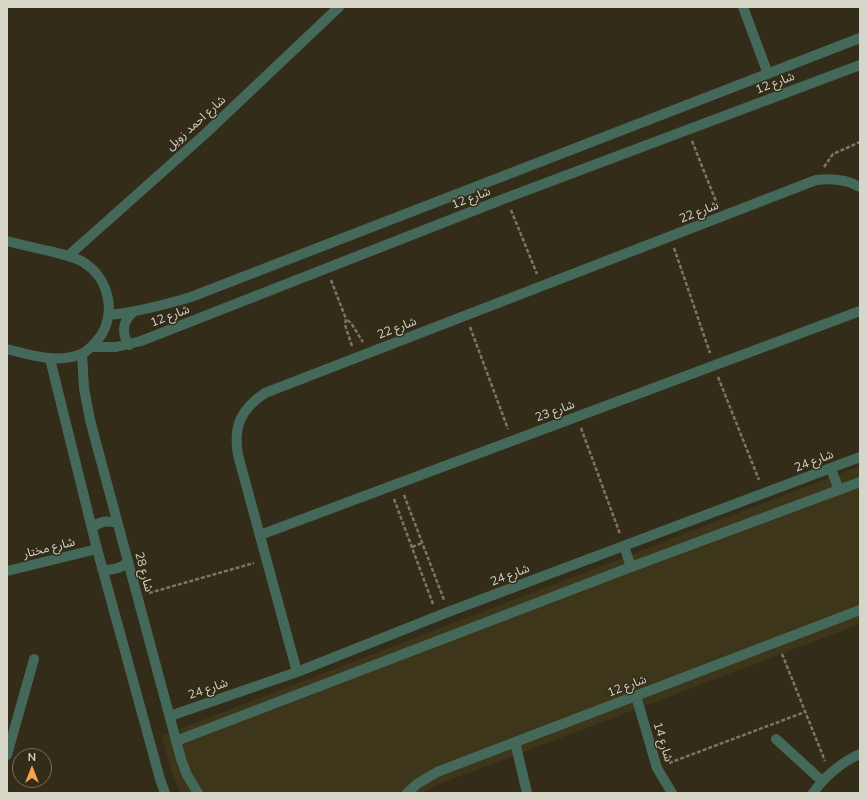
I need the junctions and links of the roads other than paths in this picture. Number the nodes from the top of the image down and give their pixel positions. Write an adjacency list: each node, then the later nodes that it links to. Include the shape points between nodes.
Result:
1 (339, 7): 8 (street, شارع احمد زويل, via 205,134)
2 (743, 7): 5 (street)
3 (860, 38): 5 (street, شارع 12)
4 (860, 65): 12 (street, شارع 12, via 506,198)
5 (768, 74): 10 (street, شارع 12, via 191,297)
6 (860, 187): 23 (street, شارع 22, via 841,179 816,180 265,393 246,408 240,419 236,443)
7 (7, 241): 8 (street)
8 (68, 256): 11 (street, via 83,261 95,271 104,284 109,299)
9 (860, 310): 23 (street, شارع 23)
10 (134, 312): 11 (street, شارع 12); 12 (street, via 126,319 123,329)
11 (109, 315): 13 (street, via 100,338)
12 (129, 345): 13 (street, شارع 12)
13 (91, 347): 15 (street)
14 (7, 349): 16 (street)
15 (82, 354): 16 (street); 21 (street, شارع 28, via 84,388 90,420)
16 (50, 359): 22 (street)
17 (860, 457): 18 (street, شارع 24)
18 (831, 469): 20 (street); 24 (street, شارع 24)
19 (860, 482): 20 (street)
20 (839, 490): 27 (street)
21 (117, 523): 22 (street, via 106,521); 26 (street, شارع 28)
22 (92, 528): 25 (street)
23 (260, 535): 32 (street, شارع 22)
24 (624, 546): 27 (street); 32 (street, شارع 24)
25 (97, 549): 28 (street); 29 (street, شارع مختار)
26 (128, 562): 28 (street, via 113,570); 34 (street, شارع 28)
27 (632, 567): 36 (street)
28 (102, 569): 41 (street)
29 (7, 571)
30 (860, 610): 33 (street, شارع 12)
31 (34, 659): 39 (street)
32 (297, 672): 34 (street, شارع 24)
33 (636, 696): 37 (street, شارع 12); 45 (street, شارع 14, via 657,768)
34 (170, 716): 36 (street, شارع 28)
35 (776, 739): 40 (street)
36 (176, 741): 42 (street, شارع 28, via 187,774)
37 (515, 742): 43 (street, شارع 12, via 437,772); 44 (street)
38 (860, 754): 40 (street, via 840,764)
39 (7, 755)
40 (822, 781): 46 (street)
41 (165, 793)
42 (198, 793)
43 (407, 793)
44 (528, 793)
45 (672, 793)
46 (813, 793)

